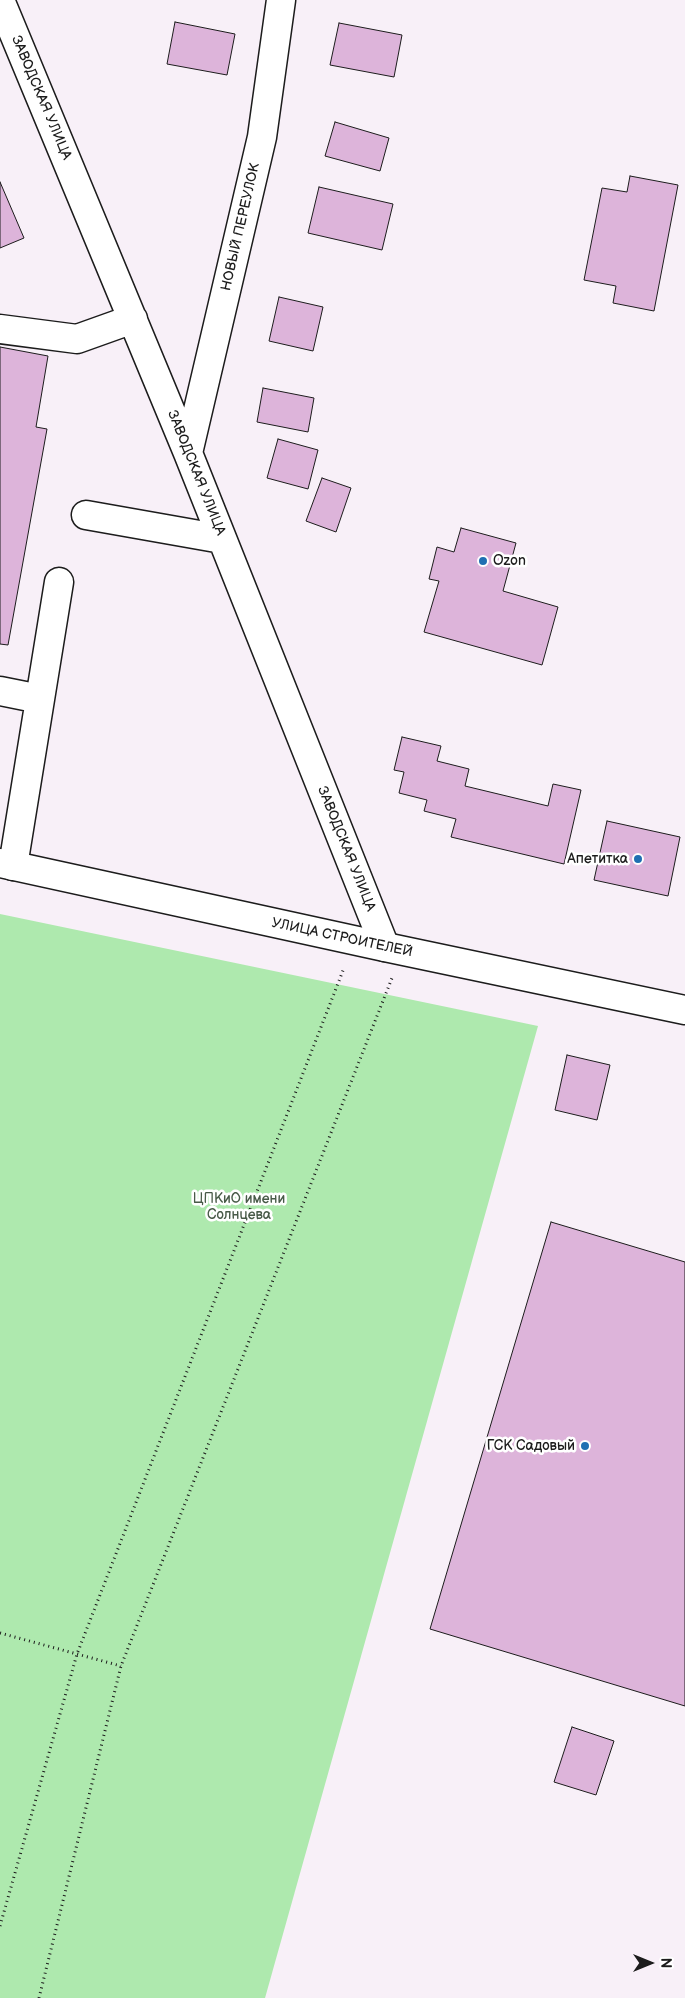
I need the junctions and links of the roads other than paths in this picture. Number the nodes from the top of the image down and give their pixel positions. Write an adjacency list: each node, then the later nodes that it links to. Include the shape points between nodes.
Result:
1 (0, 0): 3 (street, ЗАВОДСКАЯ УЛИЦА)
2 (281, 0): 5 (street, НОВЫЙ ПЕРЕУЛОК, via 262,137)
3 (133, 319): 4 (street, via 78,339); 5 (street, ЗАВОДСКАЯ УЛИЦА)
4 (0, 329)
5 (188, 452): 7 (street, ЗАВОДСКАЯ УЛИЦА)
6 (86, 515): 7 (street)
7 (222, 539): 12 (street, ЗАВОДСКАЯ УЛИЦА)
8 (59, 582): 10 (street)
9 (0, 691): 10 (street)
10 (40, 699): 11 (street)
11 (6, 864): 12 (street, УЛИЦА СТРОИТЕЛЕЙ)
12 (390, 959): 13 (street, УЛИЦА СТРОИТЕЛЕЙ)
13 (685, 1010)

